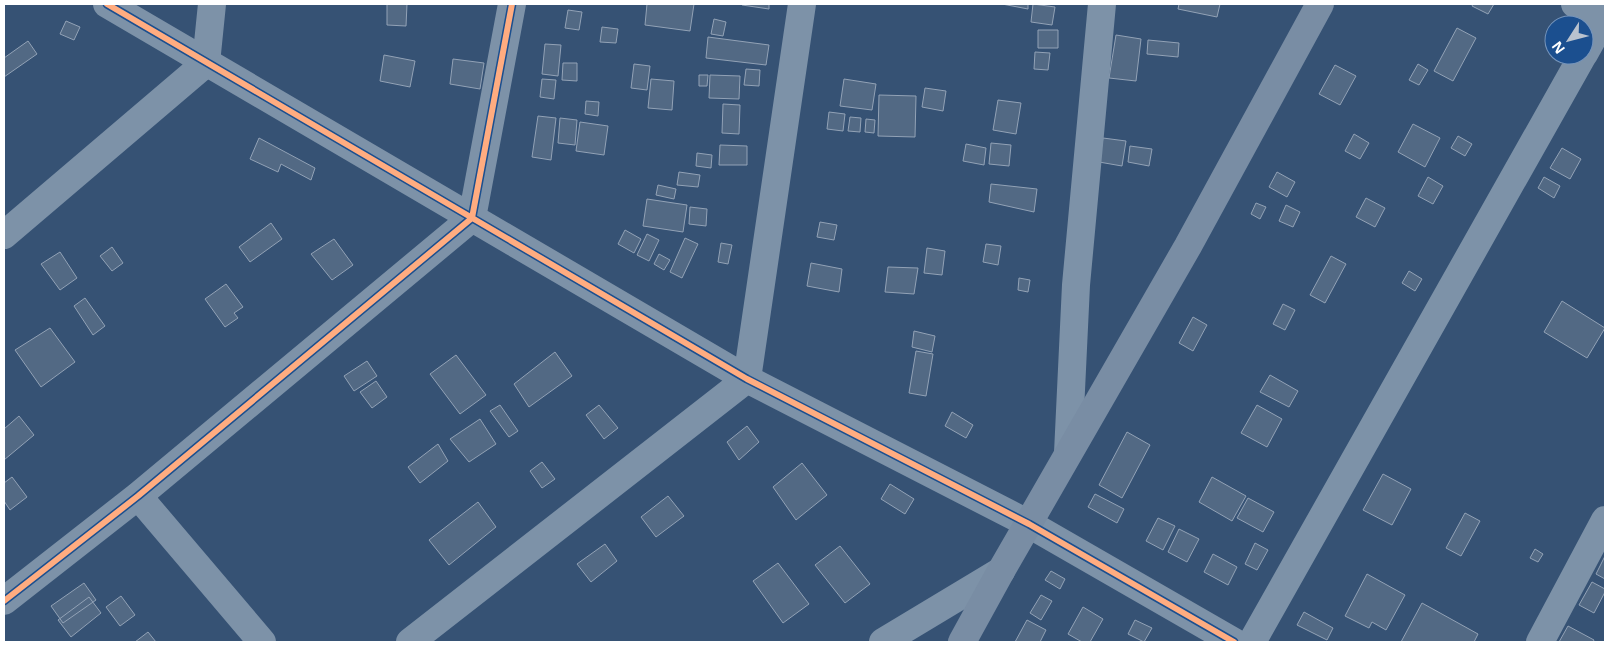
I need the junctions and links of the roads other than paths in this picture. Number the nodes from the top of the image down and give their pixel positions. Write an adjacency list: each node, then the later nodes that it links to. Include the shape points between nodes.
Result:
1 (107, 4): 10 (street)
2 (212, 4): 10 (street)
3 (512, 4): 12 (street)
4 (802, 4): 14 (street)
5 (1102, 4): 15 (street, via 1076,285)
6 (1320, 4): 15 (main road, via 1188,246)
7 (1575, 4): 8 (street)
8 (1604, 20): 9 (street)
9 (1594, 37)
10 (206, 63): 12 (street); 13 (street)
11 (1578, 65): 26 (street)
12 (472, 218): 14 (street); 16 (street)
13 (4, 235)
14 (747, 379): 18 (street); 22 (street)
15 (1068, 453): 18 (main road)
16 (138, 496): 20 (street); 21 (street)
17 (1605, 520): 27 (street)
18 (1029, 524): 19 (main road); 25 (street)
19 (1001, 571): 23 (street); 24 (main road)
20 (4, 601)
21 (262, 642)
22 (410, 642)
23 (883, 642)
24 (962, 642)
25 (1234, 642)
26 (1252, 642)
27 (1540, 642)

